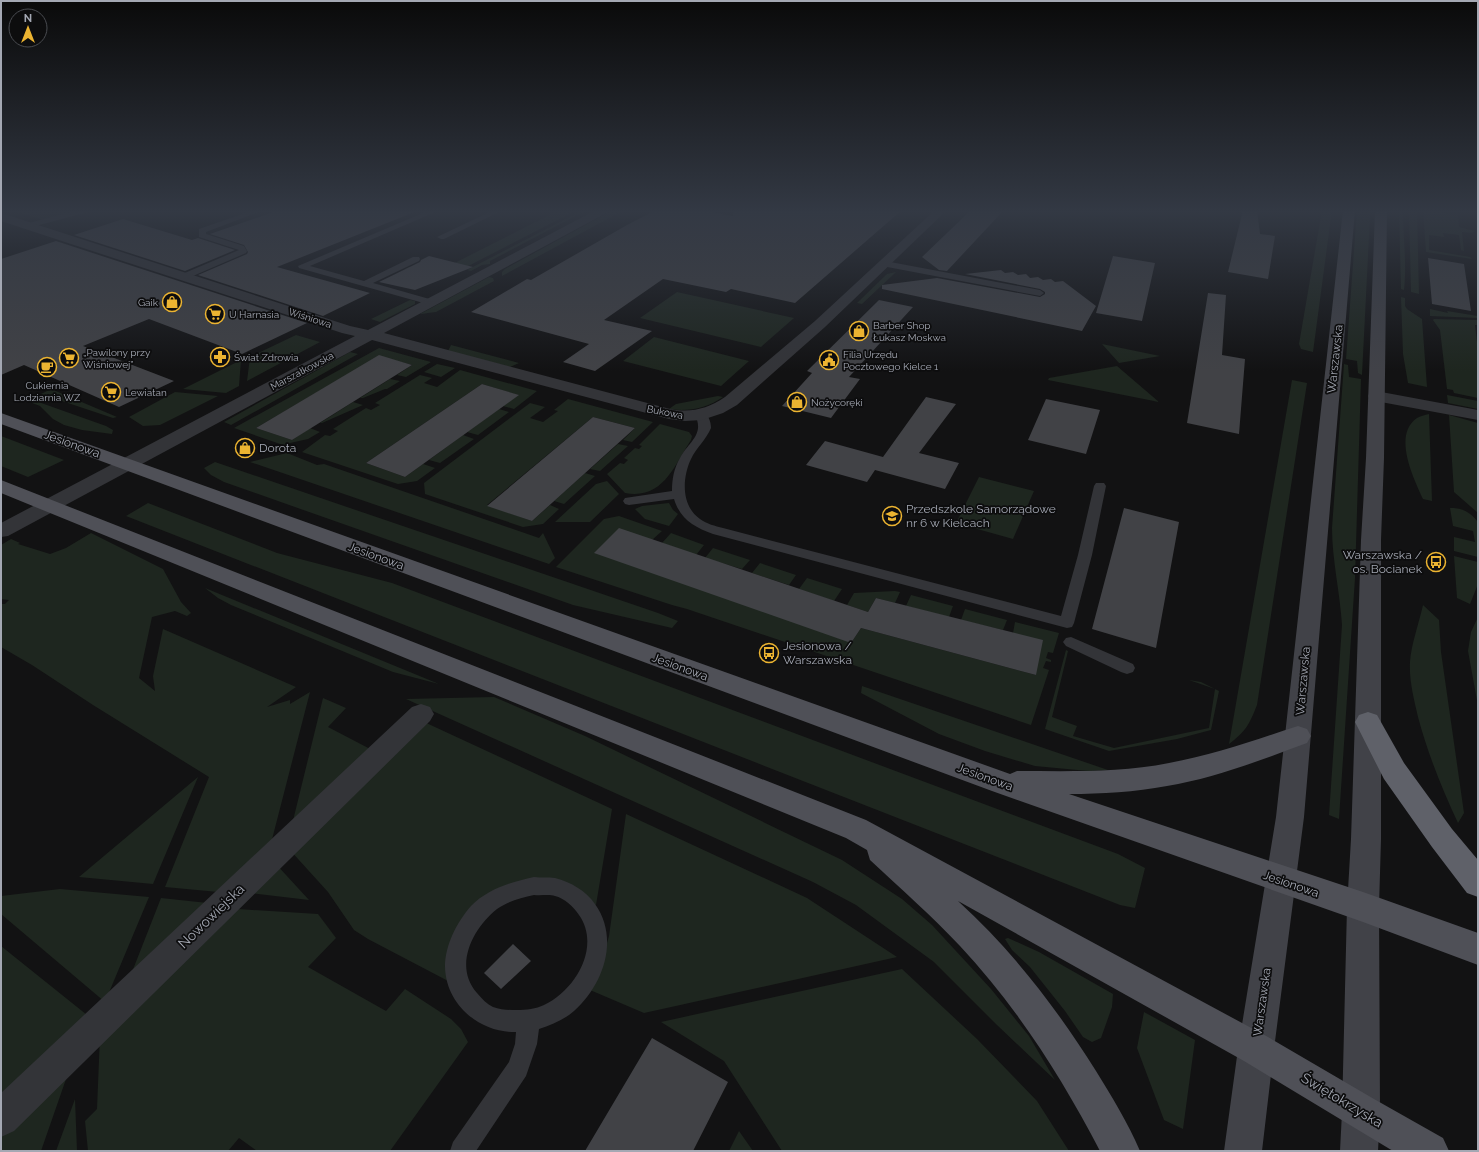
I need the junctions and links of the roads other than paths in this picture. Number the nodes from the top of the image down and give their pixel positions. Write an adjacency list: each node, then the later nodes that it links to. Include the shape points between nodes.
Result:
1 (143, 264): 9 (street, Wiśniowa)
2 (215, 264): 9 (lane)
3 (307, 264): 10 (lane, via 302,266)
4 (406, 264): 10 (lane)
5 (502, 264): 12 (street, Marszałkowska)
6 (885, 264): 11 (lane); 15 (street, Bukowa, via 731,401 718,410)
7 (1345, 264): 29 (main road, Warszawska)
8 (1380, 264): 14 (main road)
9 (183, 277): 13 (street, Wiśniowa)
10 (364, 284): 12 (lane)
11 (1040, 293)
12 (430, 302): 13 (street, Marszałkowska)
13 (369, 336): 15 (street, Bukowa, via 390,339 669,414); 18 (street, Marszałkowska)
14 (1376, 396): 16 (street); 28 (main road)
15 (701, 415): 21 (lane, via 705,428 683,464)
16 (1478, 415)
17 (1, 418): 18 (main road, Jesionowa)
18 (127, 464): 23 (street, Marszałkowska); 30 (main road, Jesionowa)
19 (1, 486): 23 (main road)
20 (1100, 486): 21 (lane, via 1067,623 718,531 693,520 683,507)
21 (679, 494): 22 (lane)
22 (629, 501)
23 (50, 505): 24 (street, Marszałkowska); 31 (main road)
24 (1, 531)
25 (1070, 642): 26 (lane)
26 (1128, 668)
27 (421, 714): 39 (street, Nowowiejska)
28 (1368, 722): 33 (highway, via 1394,771); 34 (main road)
29 (1298, 736): 30 (main road, via 1211,766 1147,778); 32 (main road, Warszawska, via 1290,817)
30 (1002, 784): 32 (main road, Jesionowa)
31 (856, 829): 37 (main road); 41 (main road, via 972,935 1014,985 1043,1021 1098,1107)
32 (1280, 880): 34 (main road, Jesionowa); 37 (main road, Warszawska)
33 (1478, 883)
34 (1363, 907): 35 (main road); 38 (main road)
35 (1478, 949)
36 (529, 1021): 36 (lane, via 553,1012 577,993 592,971 598,948 596,927 588,909 574,895 555,888 534,886 512,891 491,902 474,918 462,938 456,960 457,981 467,1000 483,1014 505,1022); 40 (lane, via 526,1044 518,1068)
37 (1256, 1049): 38 (main road, Świętokrzyska); 42 (main road, Warszawska)
38 (1361, 1112): 43 (main road); 44 (main road, Świętokrzyska)
39 (1, 1118)
40 (462, 1151)
41 (1121, 1151)
42 (1242, 1151)
43 (1359, 1151)
44 (1430, 1151)

